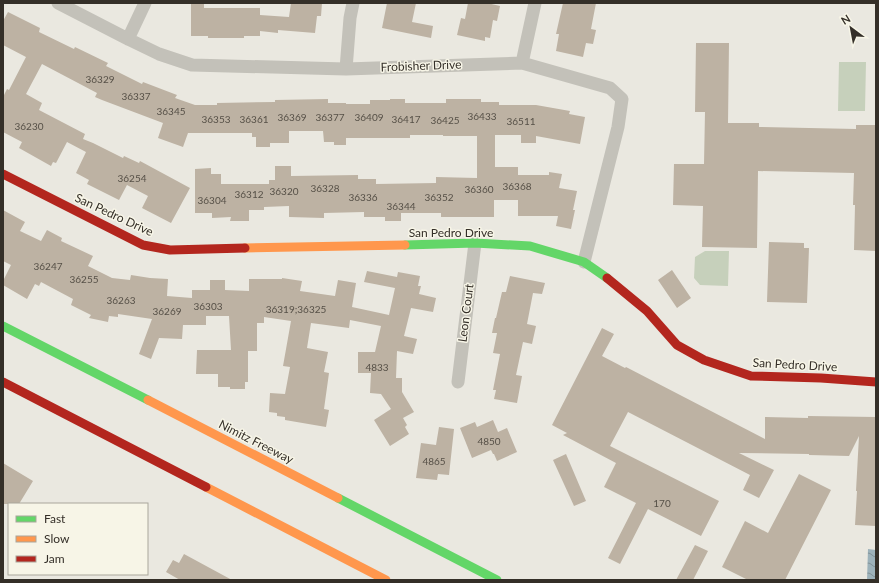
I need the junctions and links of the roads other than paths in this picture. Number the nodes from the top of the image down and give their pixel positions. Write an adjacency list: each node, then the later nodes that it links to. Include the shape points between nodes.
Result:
1 (58, 3): 5 (street, Frobisher Drive)
2 (145, 3): 5 (street)
3 (353, 3): 7 (street)
4 (535, 3): 6 (street)
5 (128, 39): 7 (street, Frobisher Drive, via 159,54 192,65)
6 (522, 63): 7 (street, Frobisher Drive); 10 (street, Frobisher Drive, via 610,88 622,98 618,127)
7 (346, 69)
8 (3, 174): 9 (main road, San Pedro Drive, via 143,245 170,250)
9 (475, 243): 10 (main road, San Pedro Drive, via 530,246); 13 (street, Leon Court)
10 (584, 262): 14 (main road, San Pedro Drive, via 647,311 677,346 704,360 751,376)
11 (3, 326): 16 (main road, Nimitz Freeway)
12 (3, 382): 15 (main road)
13 (458, 382)
14 (876, 382)
15 (386, 580)
16 (497, 580)

